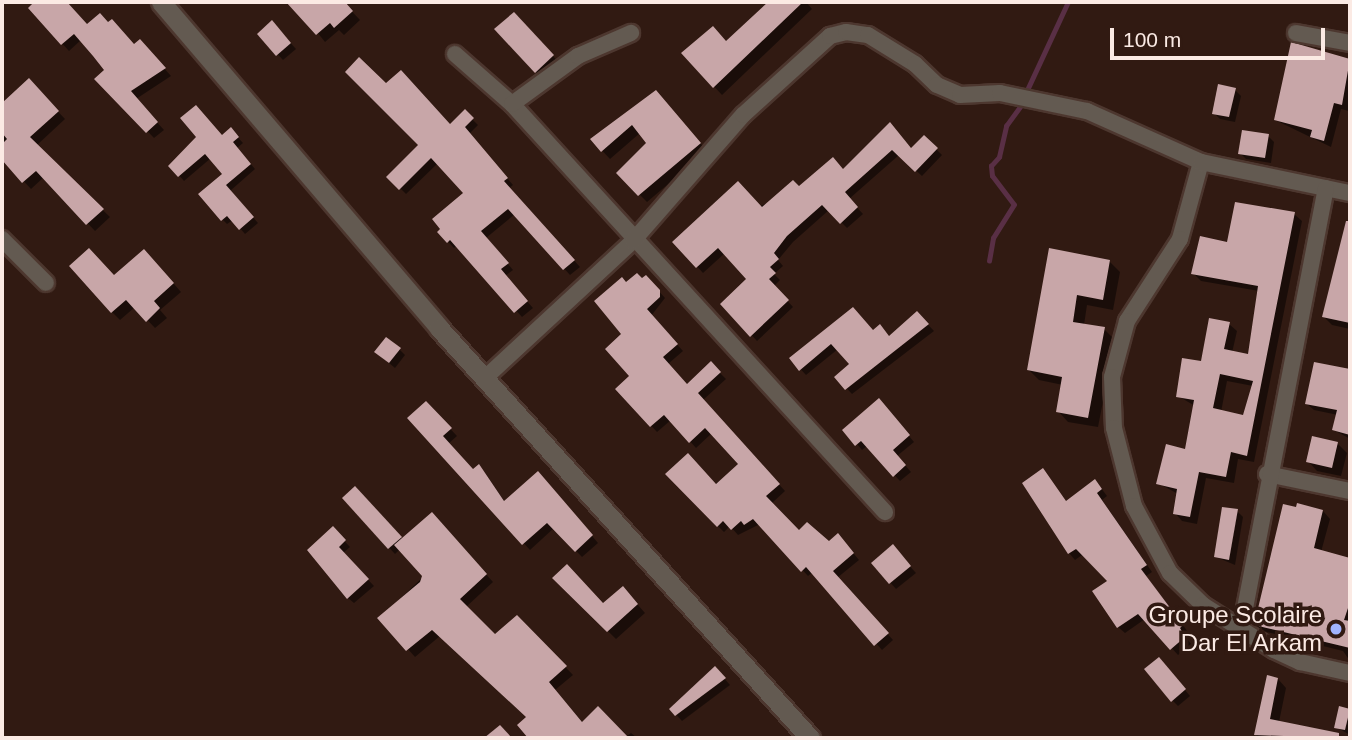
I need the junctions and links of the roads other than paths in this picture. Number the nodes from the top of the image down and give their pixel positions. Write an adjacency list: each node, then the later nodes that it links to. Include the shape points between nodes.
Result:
1 (161, 2): 13 (street)
2 (631, 33): 6 (street, via 578,56)
3 (1296, 33): 4 (street)
4 (1350, 43)
5 (455, 54): 6 (street)
6 (512, 104): 11 (street)
7 (1201, 162): 8 (street); 11 (street, via 1087,111 1000,93 960,95 937,85 915,64 868,35 846,32 830,36 743,115); 17 (street, via 1180,239 1127,321 1112,377 1114,428 1134,506 1170,573 1203,605)
8 (1326, 188): 9 (street); 14 (street)
9 (1350, 193)
10 (2, 239): 12 (street)
11 (632, 241): 13 (street); 16 (street)
12 (46, 283)
13 (485, 378): 19 (street)
14 (1267, 474): 15 (street); 17 (street)
15 (1350, 491)
16 (885, 512)
17 (1241, 629): 18 (street, via 1300,662)
18 (1350, 673)
19 (810, 738)

